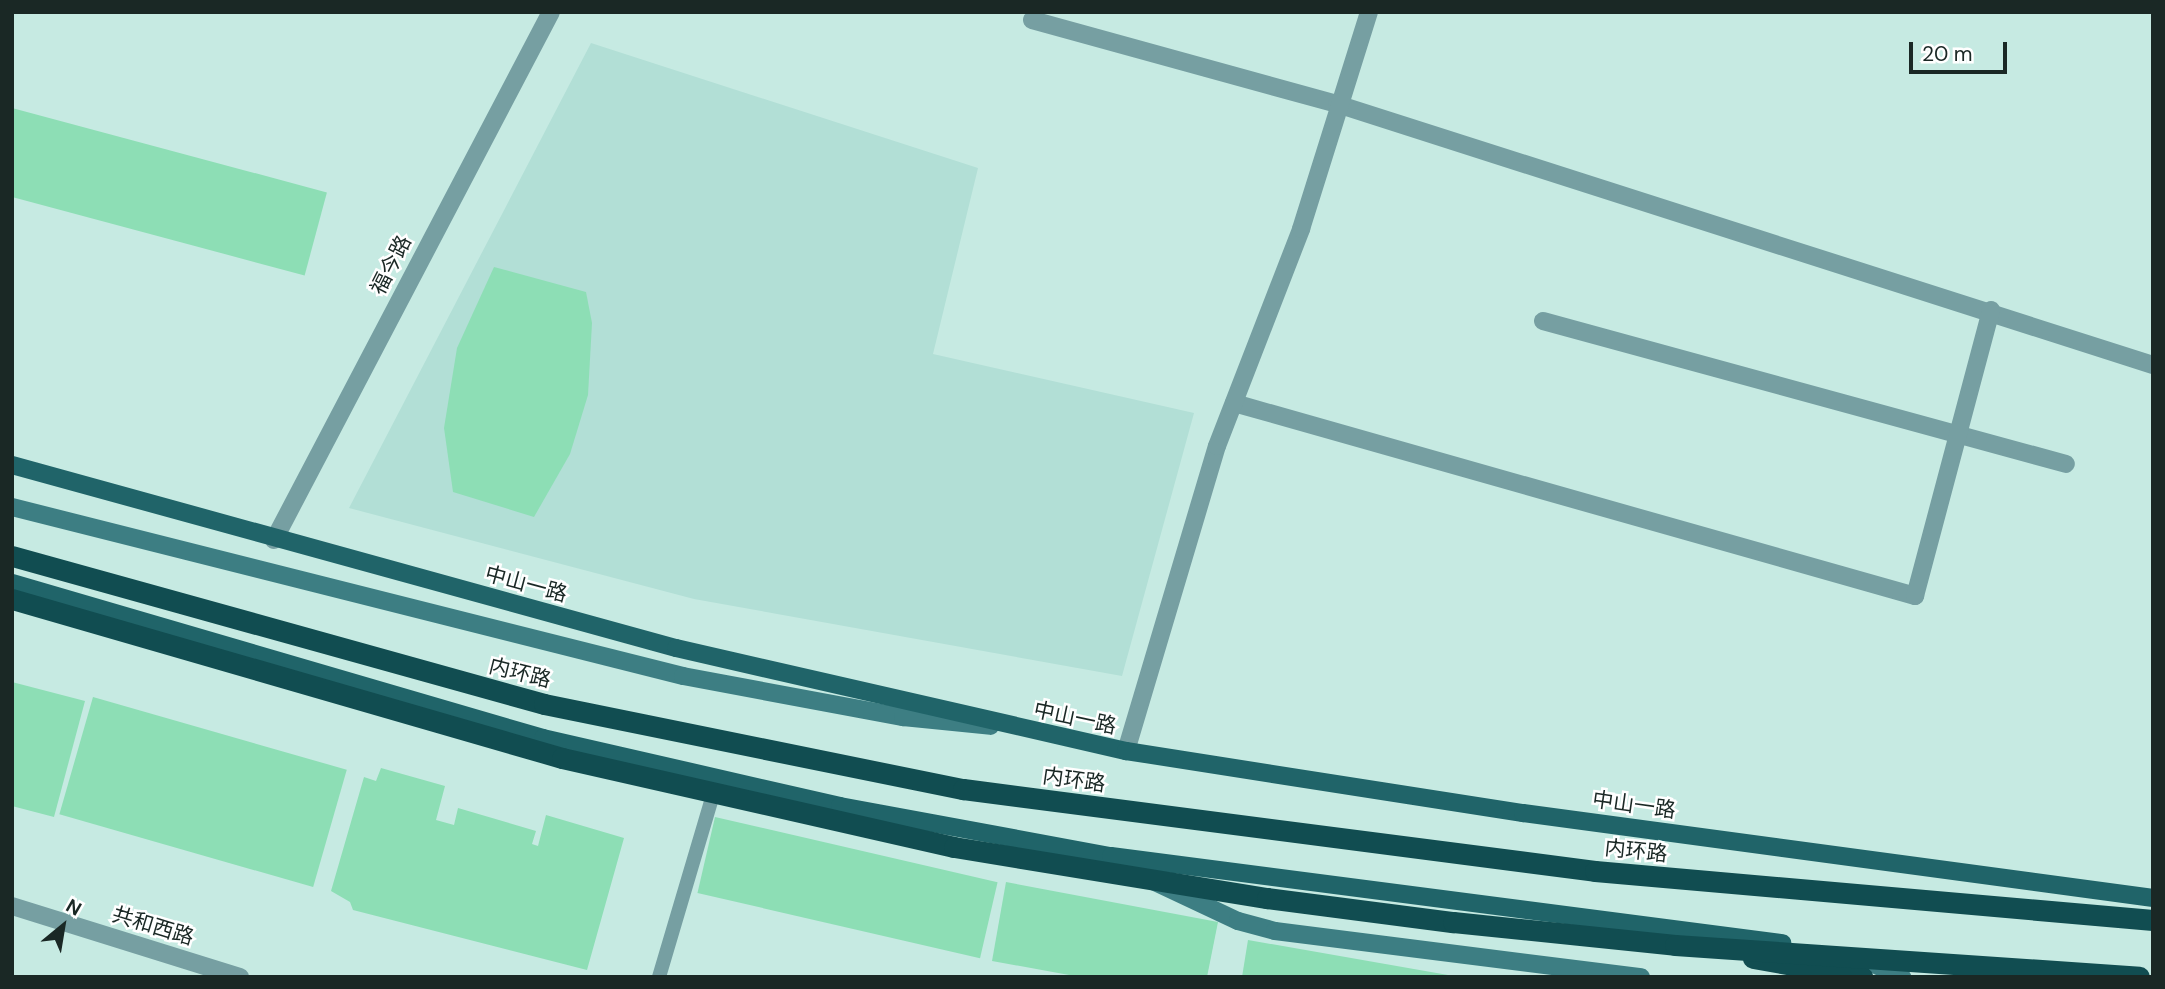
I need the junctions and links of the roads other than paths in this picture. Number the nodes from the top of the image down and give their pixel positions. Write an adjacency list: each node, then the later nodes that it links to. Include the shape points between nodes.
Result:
1 (551, 12): 13 (street, 福今路)
2 (1369, 12): 4 (street)
3 (1032, 20): 4 (street)
4 (1337, 104): 5 (street); 8 (street, via 1301,229)
5 (1991, 310): 7 (street); 9 (street)
6 (1543, 321): 9 (street)
7 (2153, 365)
8 (1234, 403): 9 (street, via 1915,596); 18 (street)
9 (1955, 434): 10 (street)
10 (2066, 464)
11 (12, 465): 13 (main road, 中山一路)
12 (12, 507): 17 (main road, via 683,676 903,717)
13 (274, 540): 17 (main road, 中山一路, via 676,648)
14 (12, 556): 23 (highway, 内环路, bridge, via 532,701 963,789 1595,871)
15 (12, 583): 19 (main road, via 543,738)
16 (12, 599): 24 (highway, bridge, via 562,758 872,831 1267,898)
17 (1018, 729): 18 (main road, 中山一路)
18 (1126, 751): 21 (main road, 中山一路, via 1523,813)
19 (718, 780): 20 (main road); 28 (lane)
20 (1111, 856): 25 (main road); 29 (main road, via 1173,893 1275,931)
21 (2153, 898)
22 (12, 906): 27 (street, 共和西路)
23 (2153, 920)
24 (1675, 945): 30 (highway, bridge); 32 (highway, bridge)
25 (1842, 950): 26 (main road); 31 (main road)
26 (2153, 972)
27 (240, 977)
28 (659, 977)
29 (1641, 977)
30 (1862, 977)
31 (1902, 977)
32 (2139, 977)

